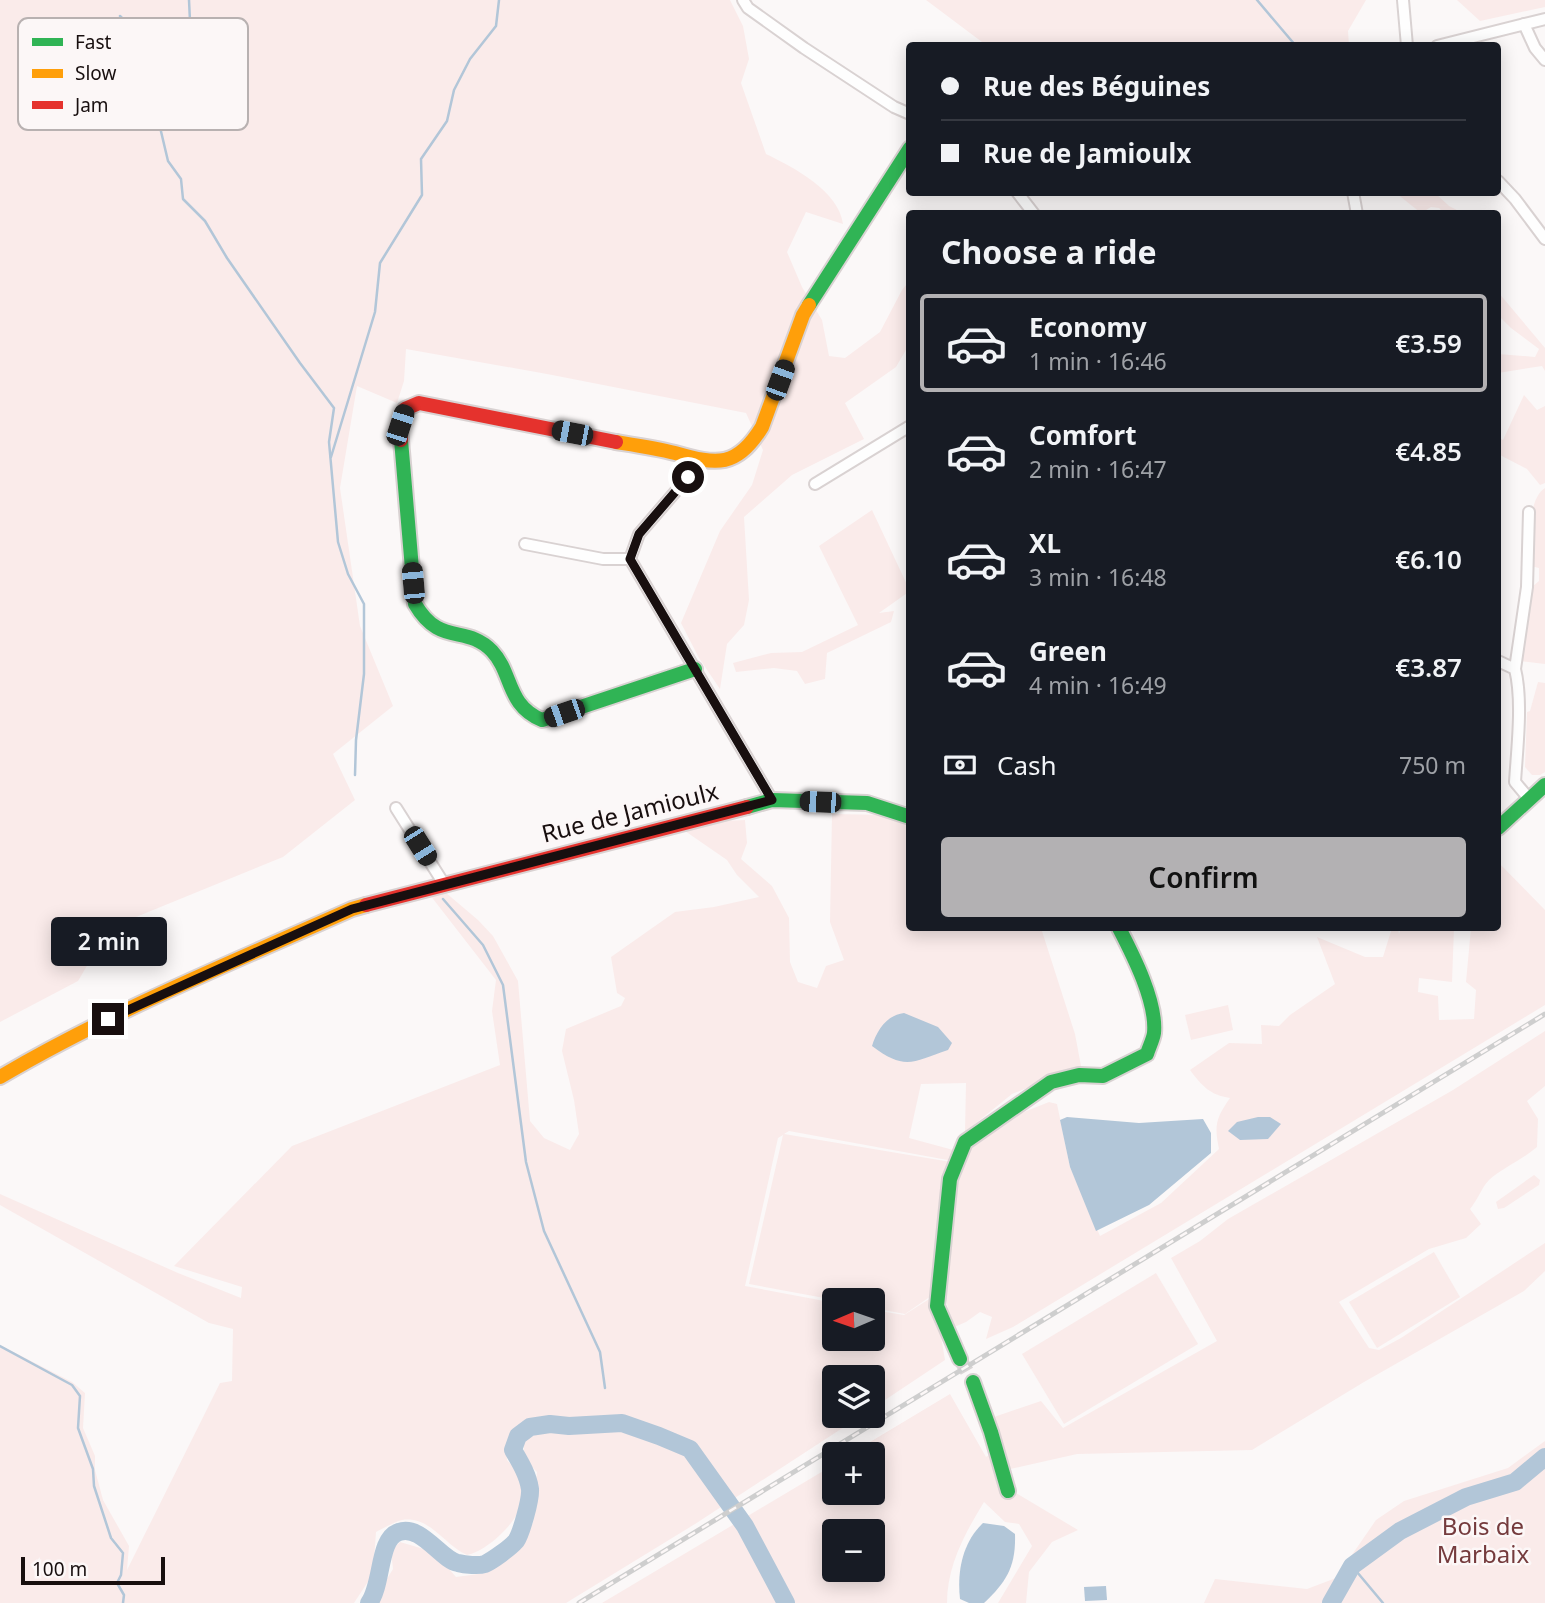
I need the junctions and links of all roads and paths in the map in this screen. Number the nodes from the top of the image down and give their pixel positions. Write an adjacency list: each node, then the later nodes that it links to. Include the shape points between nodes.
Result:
1 (743, 0): 8 (street, via 804,48)
2 (1403, 0): 5 (street)
3 (1545, 19): 4 (street)
4 (1524, 24): 6 (street); 7 (street)
5 (1407, 42)
6 (1453, 42)
7 (1545, 60)
8 (906, 112)
9 (906, 154): 15 (street, via 803,315 754,443 734,459)
10 (1501, 184): 13 (street)
11 (1020, 196): 12 (street)
12 (1031, 210)
13 (1545, 239)
14 (906, 428): 16 (street)
15 (695, 461): 19 (street, via 688,477 639,534); 21 (street, via 674,453 419,403 405,409 400,425 415,604 431,628 473,640 492,651 530,717 542,720)
16 (815, 484)
17 (1529, 512): 22 (street, via 1527,587)
18 (525, 544): 19 (street, via 603,559)
19 (630, 559): 21 (street)
20 (1501, 662): 22 (street)
21 (695, 669): 24 (street)
22 (1516, 669): 25 (street, via 1516,782)
23 (1545, 785): 25 (street)
24 (772, 800): 27 (street, Rue de Jamioulx, via 867,803); 29 (street, Rue de Jamioulx)
25 (1530, 800): 28 (street)
26 (396, 808): 29 (street)
27 (906, 816)
28 (1501, 825)
29 (444, 884): 31 (street, Rue de Jamioulx, via 352,909 58,1043)
30 (1121, 931): 32 (street, via 1151,1012 1154,1034 1147,1054 1103,1076 1079,1075 1041,1088 965,1142 950,1179 937,1306)
31 (0, 1077)
32 (960, 1359)
33 (973, 1382): 34 (street)
34 (1008, 1490)

